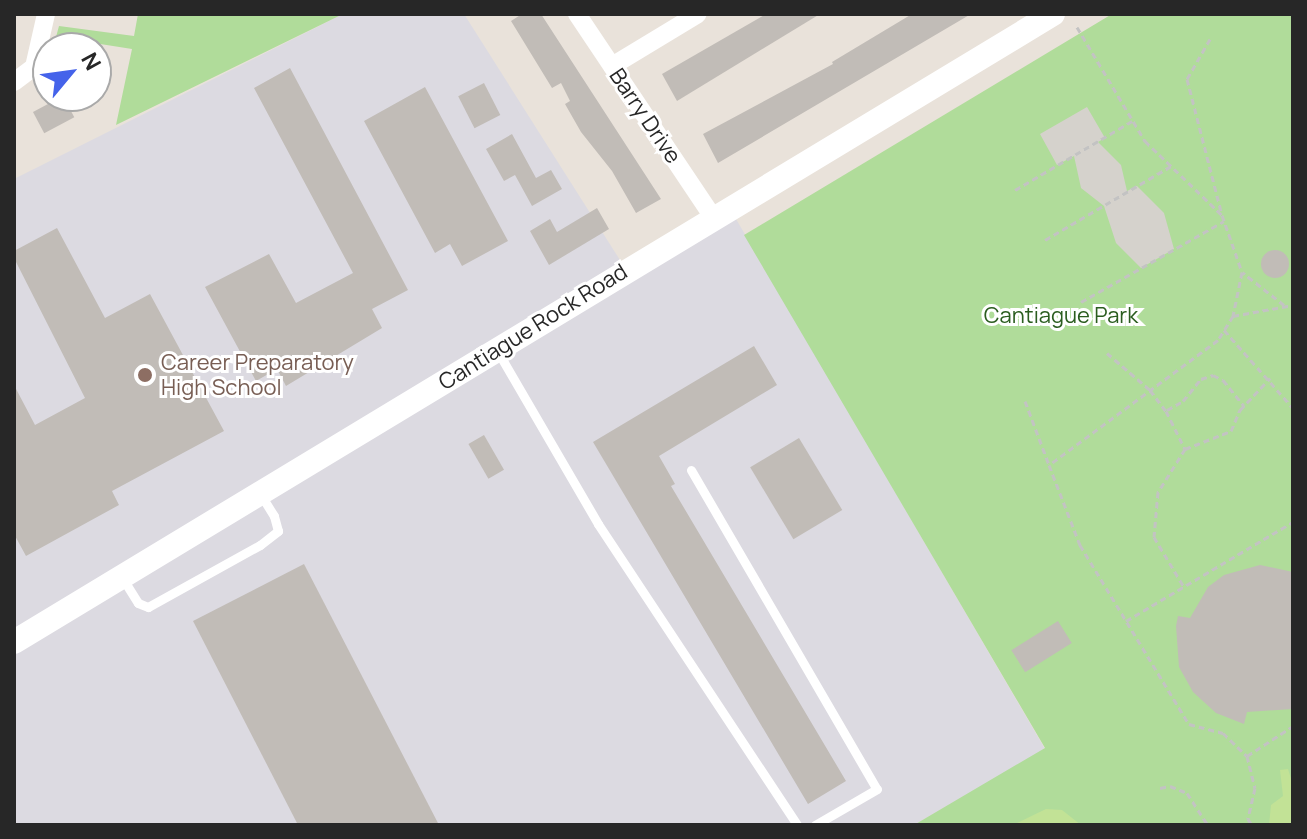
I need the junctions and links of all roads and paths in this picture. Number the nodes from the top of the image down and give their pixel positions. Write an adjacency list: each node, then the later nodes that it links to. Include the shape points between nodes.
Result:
1 (46, 14): 8 (street, via 34,67)
2 (577, 14): 7 (street, Barry Drive)
3 (698, 14): 7 (street)
4 (1052, 14): 13 (main road, Cantiague Rock Road)
5 (1077, 27): 9 (path)
6 (1210, 39): 12 (path, via 1187,79)
7 (612, 66): 13 (street, Barry Drive)
8 (14, 82)
9 (1133, 121): 10 (path); 11 (path)
10 (1171, 166): 12 (path); 15 (path)
11 (1015, 190)
12 (1222, 215): 14 (path)
13 (713, 217): 22 (main road, Cantiague Rock Road)
14 (1224, 221): 16 (path); 17 (path)
15 (1045, 240)
16 (1242, 272): 18 (path); 20 (path)
17 (1081, 302)
18 (1284, 305): 19 (path); 20 (path)
19 (1293, 305)
20 (1233, 316): 21 (path)
21 (1224, 330): 24 (path); 25 (path)
22 (497, 350): 33 (main road, Cantiague Rock Road); 42 (lane, via 598,524)
23 (1107, 353): 25 (path)
24 (1270, 378): 27 (path); 28 (path)
25 (1150, 390): 29 (path); 31 (path)
26 (1025, 401): 31 (path)
27 (1244, 406): 29 (path, via 1213,375 1201,379 1183,401); 30 (path, via 1231,431)
28 (1293, 408)
29 (1166, 411): 30 (path)
30 (1185, 449): 36 (path, via 1158,492 1154,537)
31 (1049, 465): 37 (path, via 1080,545)
32 (691, 470): 43 (lane, via 877,789)
33 (260, 494): 35 (main road, Cantiague Rock Road); 35 (lane, via 278,531 260,545 148,607 138,603)
34 (1293, 522): 36 (path)
35 (122, 576): 38 (main road, Cantiague Rock Road)
36 (1184, 587): 37 (path)
37 (1126, 621): 40 (path, via 1189,724 1223,733)
38 (14, 642)
39 (1293, 726): 40 (path)
40 (1247, 756): 45 (path, via 1255,788 1248,819)
41 (1160, 788): 44 (path, via 1187,793)
42 (797, 825)
43 (815, 825)
44 (1208, 825)
45 (1252, 825)

